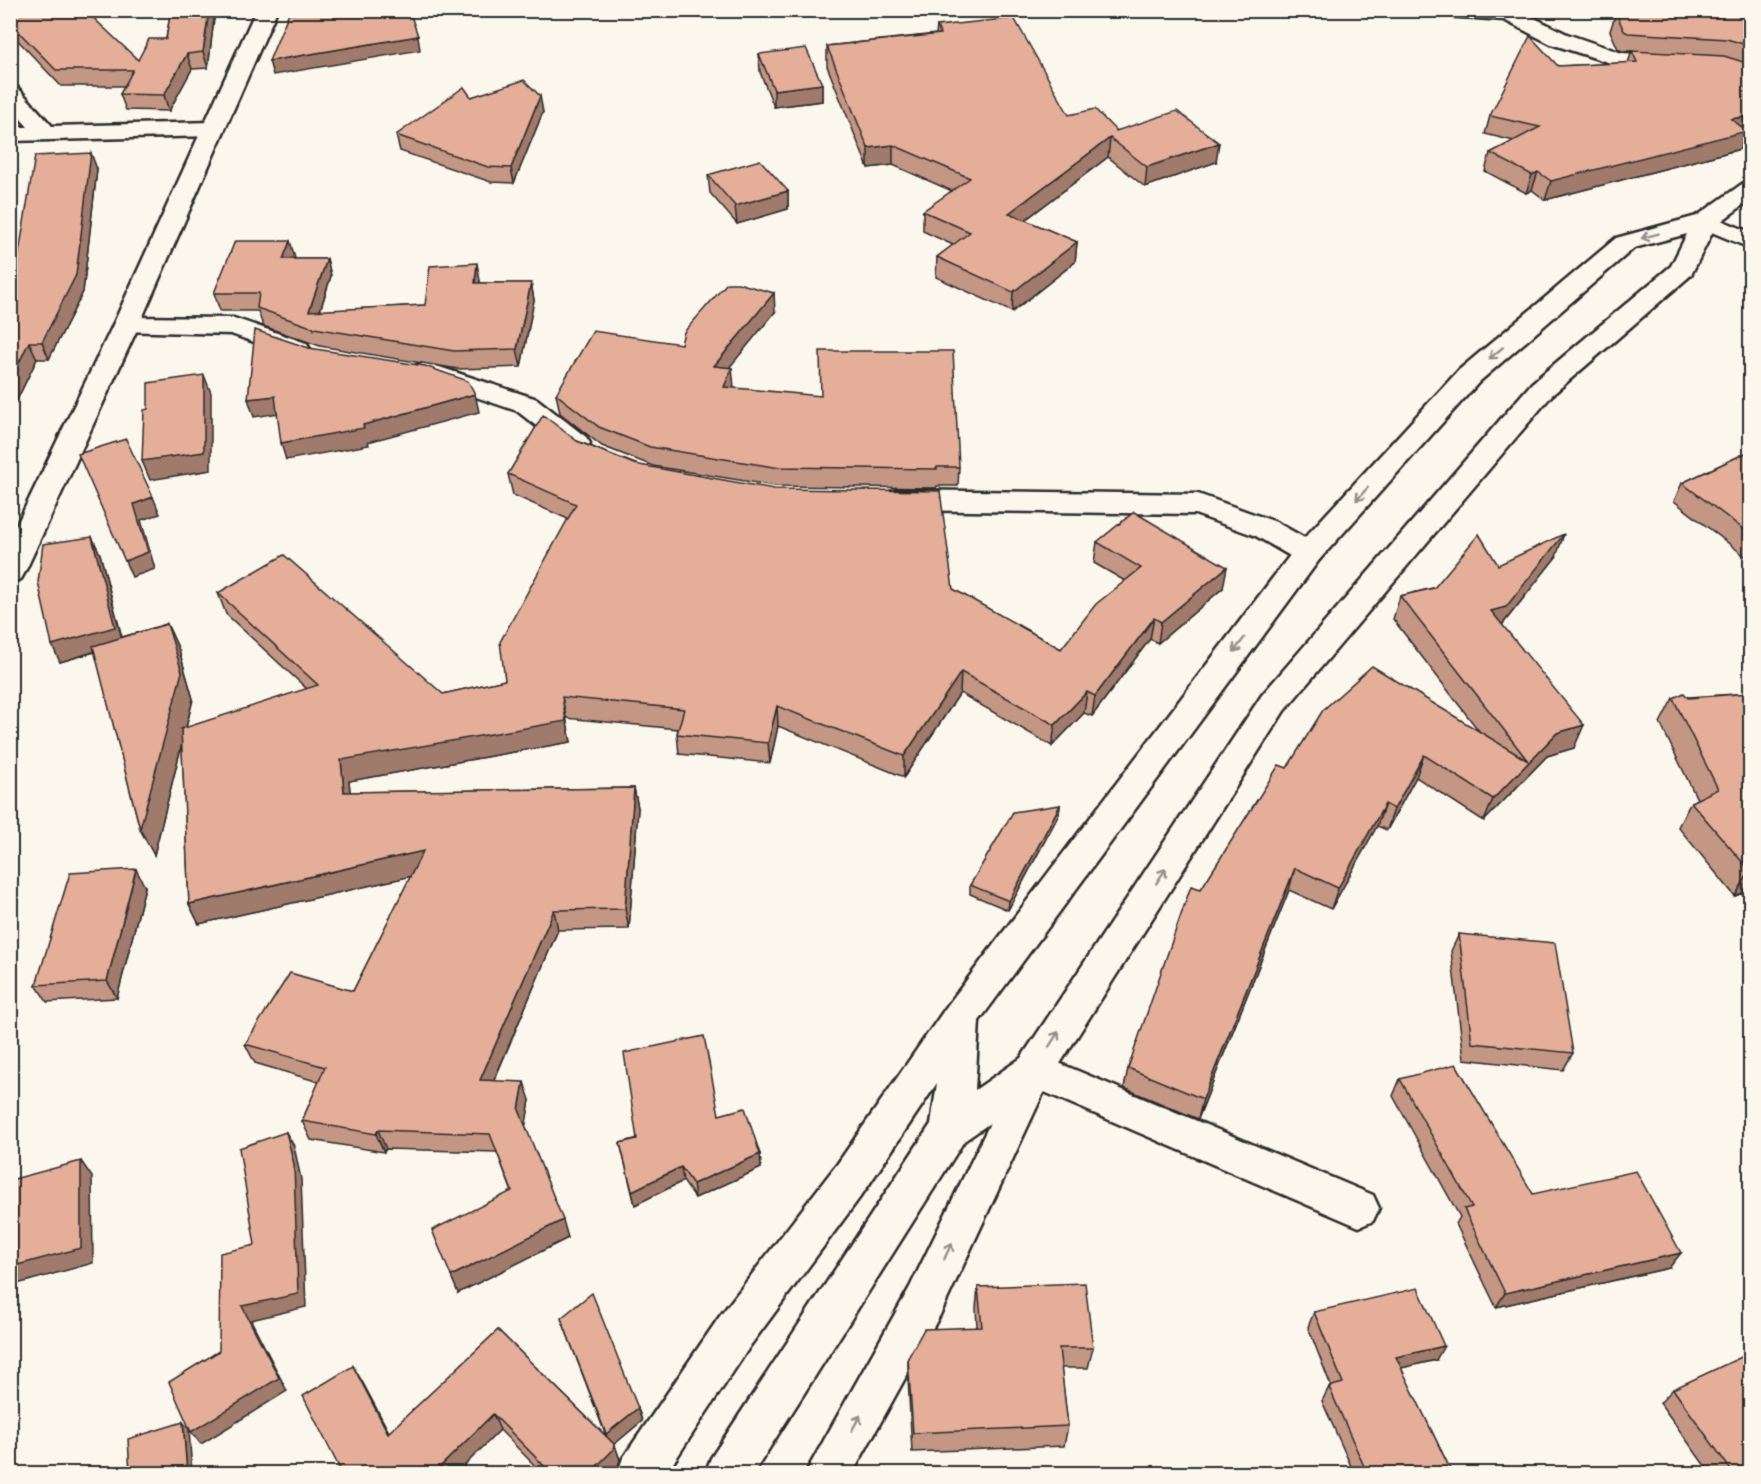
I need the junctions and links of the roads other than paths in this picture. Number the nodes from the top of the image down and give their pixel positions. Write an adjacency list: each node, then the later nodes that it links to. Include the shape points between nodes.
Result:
1 (267, 10): 5 (main road)
2 (1445, 10): 3 (main road, via 1508,14 1559,39 1620,58 1720,66)
3 (1750, 75)
4 (10, 93): 7 (main road)
5 (213, 129): 7 (main road); 11 (main road)
6 (10, 134): 7 (main road)
7 (48, 134)
8 (1750, 189): 9 (main road)
9 (1706, 221): 10 (main road); 16 (main road, one-way to 16, via 1625,243 1470,376); 19 (main road, one-way to 9, via 1273,703 1542,389 1682,270)
10 (1750, 241)
11 (126, 325): 12 (main road, via 234,326); 17 (main road)
12 (325, 357)
13 (402, 368): 14 (main road, via 435,372 527,405)
14 (600, 458)
15 (871, 500): 16 (main road, via 1198,504 1266,529)
16 (1308, 553): 18 (main road, one-way to 18)
17 (10, 572)
18 (960, 1017): 20 (main road); 22 (main road, via 852,1176 735,1331)
19 (1035, 1070): 20 (main road); 21 (main road); 24 (main road, one-way to 19, via 925,1301)
20 (950, 1129): 23 (main road)
21 (1359, 1208)
22 (639, 1473)
23 (727, 1473)
24 (827, 1473)

